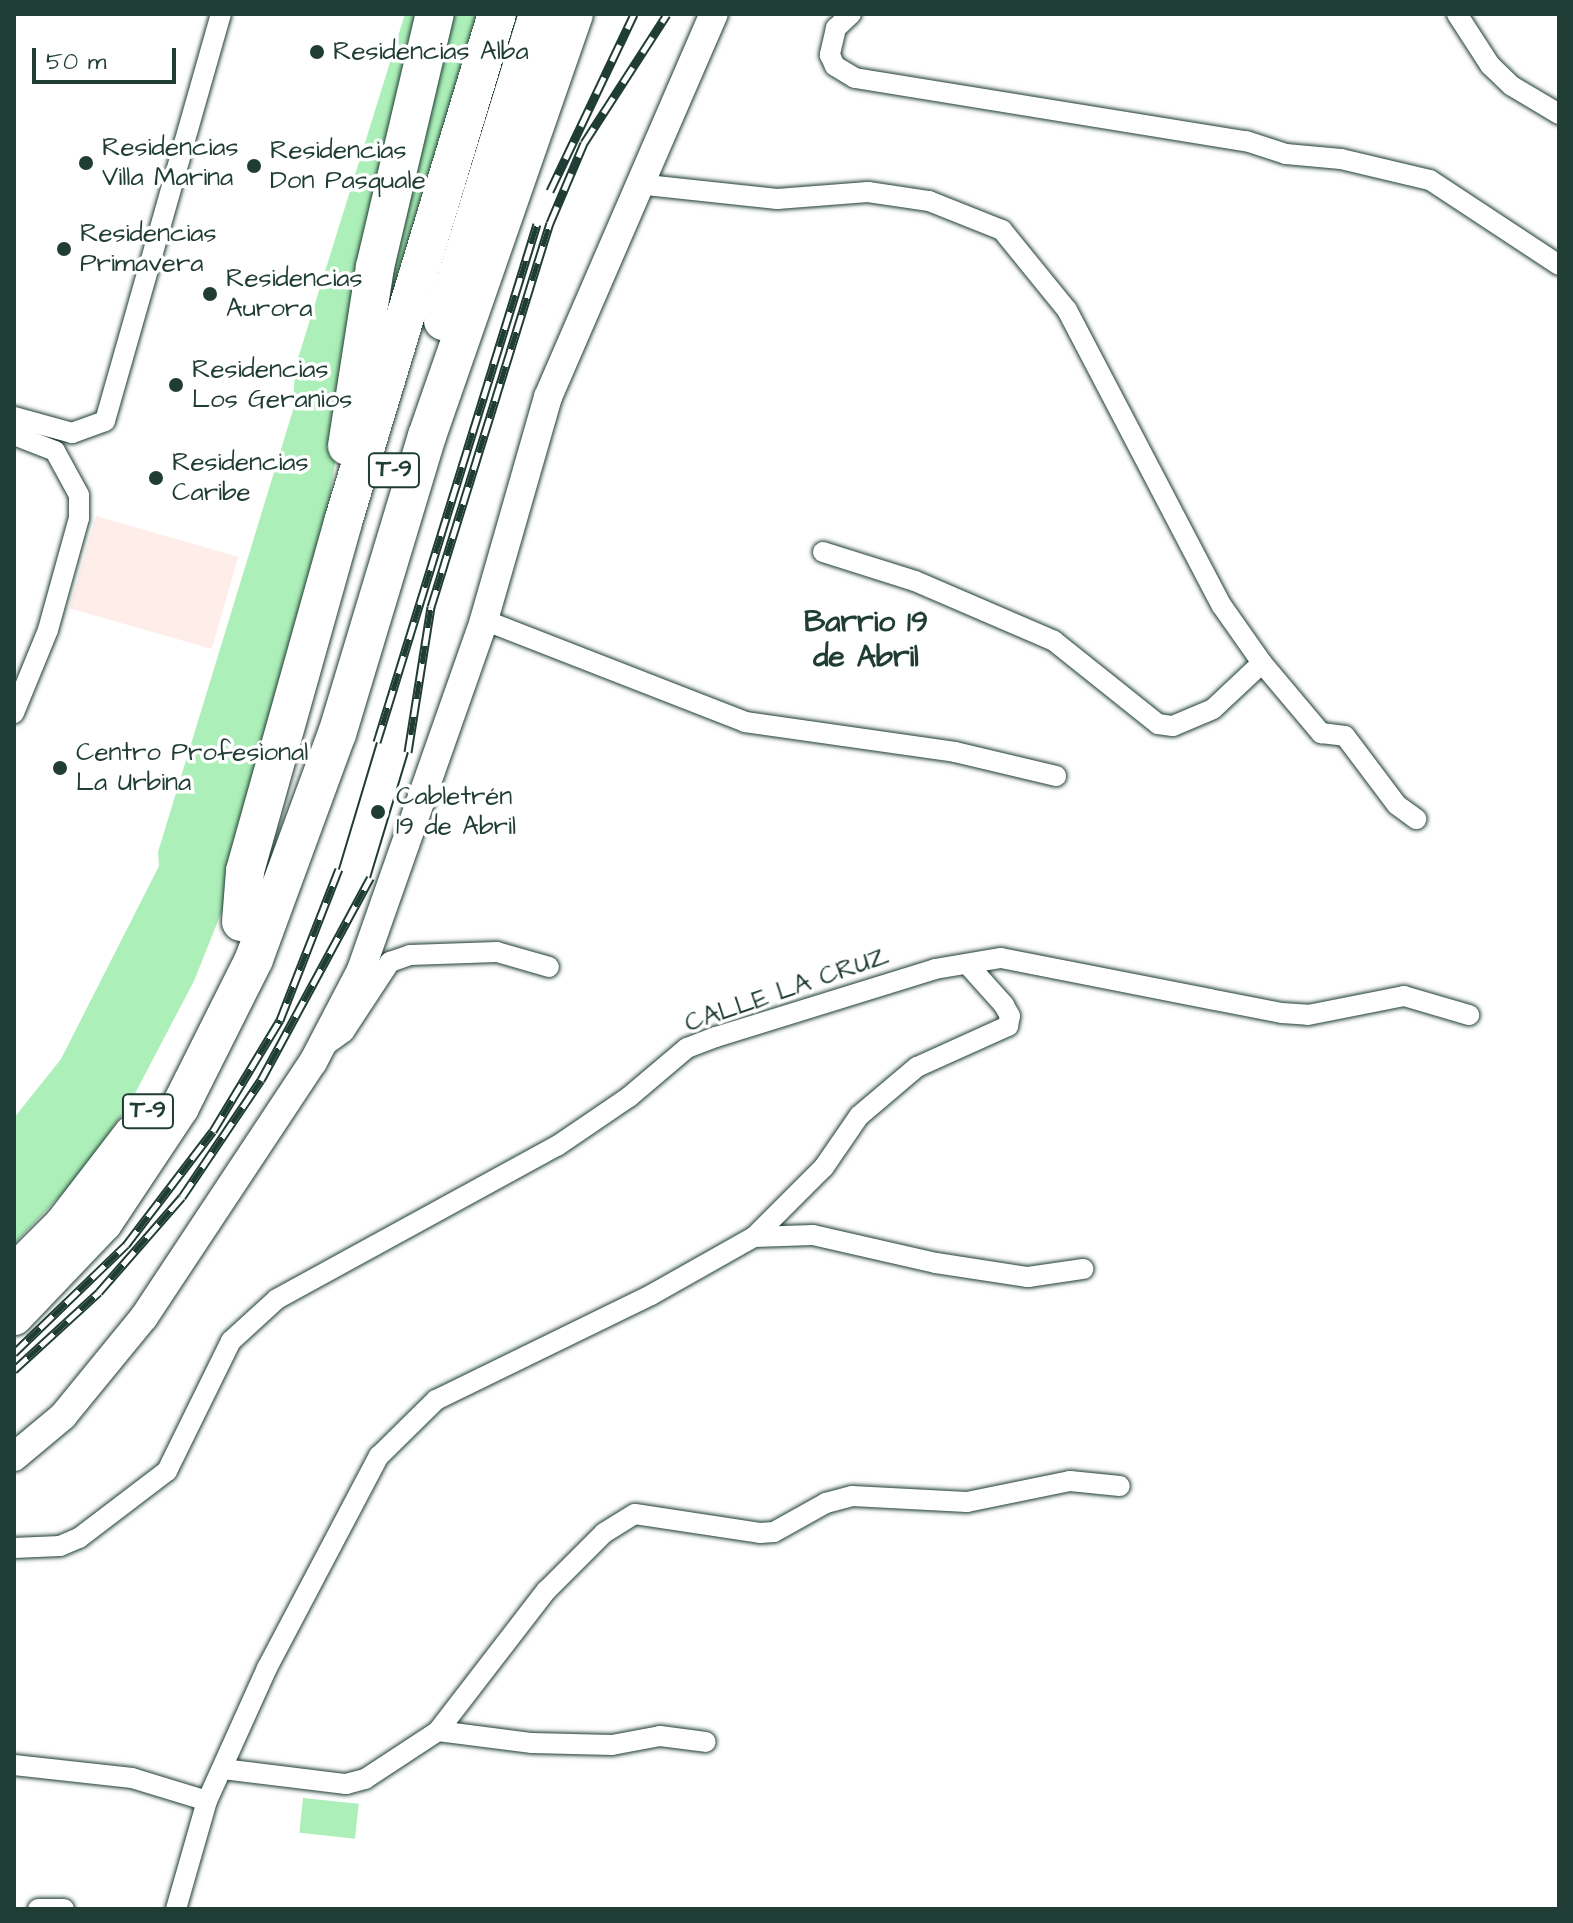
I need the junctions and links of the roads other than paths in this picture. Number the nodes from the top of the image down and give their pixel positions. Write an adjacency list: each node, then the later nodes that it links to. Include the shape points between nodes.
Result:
1 (221, 14): 14 (street, via 105,421 72,433)
2 (435, 14): 16 (highway, via 365,323 349,430)
3 (497, 14): 16 (highway)
4 (538, 14): 23 (highway, T-9, via 366,554 313,742)
5 (574, 14): 11 (highway, T-9)
6 (588, 14): 11 (highway)
7 (714, 14): 12 (street)
8 (851, 14): 13 (street, via 836,28 830,55 835,66 855,78 1246,141 1286,154 1341,159 1430,180)
9 (1457, 14): 10 (street, via 1490,65 1512,86)
10 (1559, 114)
11 (535, 132): 31 (highway, T-9, via 427,436 337,734 254,959 180,1107 111,1210)
12 (637, 184): 18 (street, via 548,397); 19 (street, via 777,199 868,192 943,205 1002,230 1067,310 1222,606)
13 (1559, 265)
14 (14, 417)
15 (14, 435): 20 (street, via 55,451 79,495 79,518 48,630)
16 (343, 522): 23 (highway, via 245,871)
17 (823, 552): 19 (street, via 915,581 1054,641 1158,724 1173,726 1213,709)
18 (484, 620): 21 (street, via 745,722 955,752); 27 (street, via 398,876 361,970)
19 (1262, 663): 22 (street, via 1321,733 1345,736 1397,805)
20 (14, 713)
21 (1056, 776)
22 (1416, 819)
23 (241, 922): 30 (highway, T-9, via 211,996 166,1083 99,1180)
24 (969, 966): 26 (street, CALLE LA CRUZ, via 1001,958 1282,1013 1308,1015 1404,996); 28 (street, via 1004,1005 1008,1026 917,1067 859,1116 824,1167); 34 (street, CALLE LA CRUZ, via 935,969 843,995 687,1048 629,1097 557,1146 277,1299 231,1341 167,1471 79,1538 60,1546)
25 (549, 967): 27 (street, via 497,952 410,955 390,962 344,1032)
26 (1469, 1015)
27 (319, 1051): 32 (street, via 240,1177 110,1363 63,1416)
28 (754, 1237): 29 (street, via 813,1235 1028,1277); 38 (street, via 651,1295 436,1400 379,1456 267,1668)
29 (1083, 1269)
30 (14, 1274)
31 (14, 1316)
32 (14, 1457)
33 (1120, 1486): 35 (street, via 1070,1481 967,1502 852,1496 826,1503 774,1532 760,1533 635,1514 604,1533 546,1591)
34 (14, 1548)
35 (438, 1731): 36 (street, via 504,1742 612,1745 660,1736); 38 (street, via 365,1779 346,1784)
36 (706, 1742)
37 (14, 1765): 39 (street, via 132,1778)
38 (223, 1769): 39 (street)
39 (207, 1801): 42 (street)
40 (38, 1909): 41 (street)
41 (64, 1909)
42 (176, 1909)

